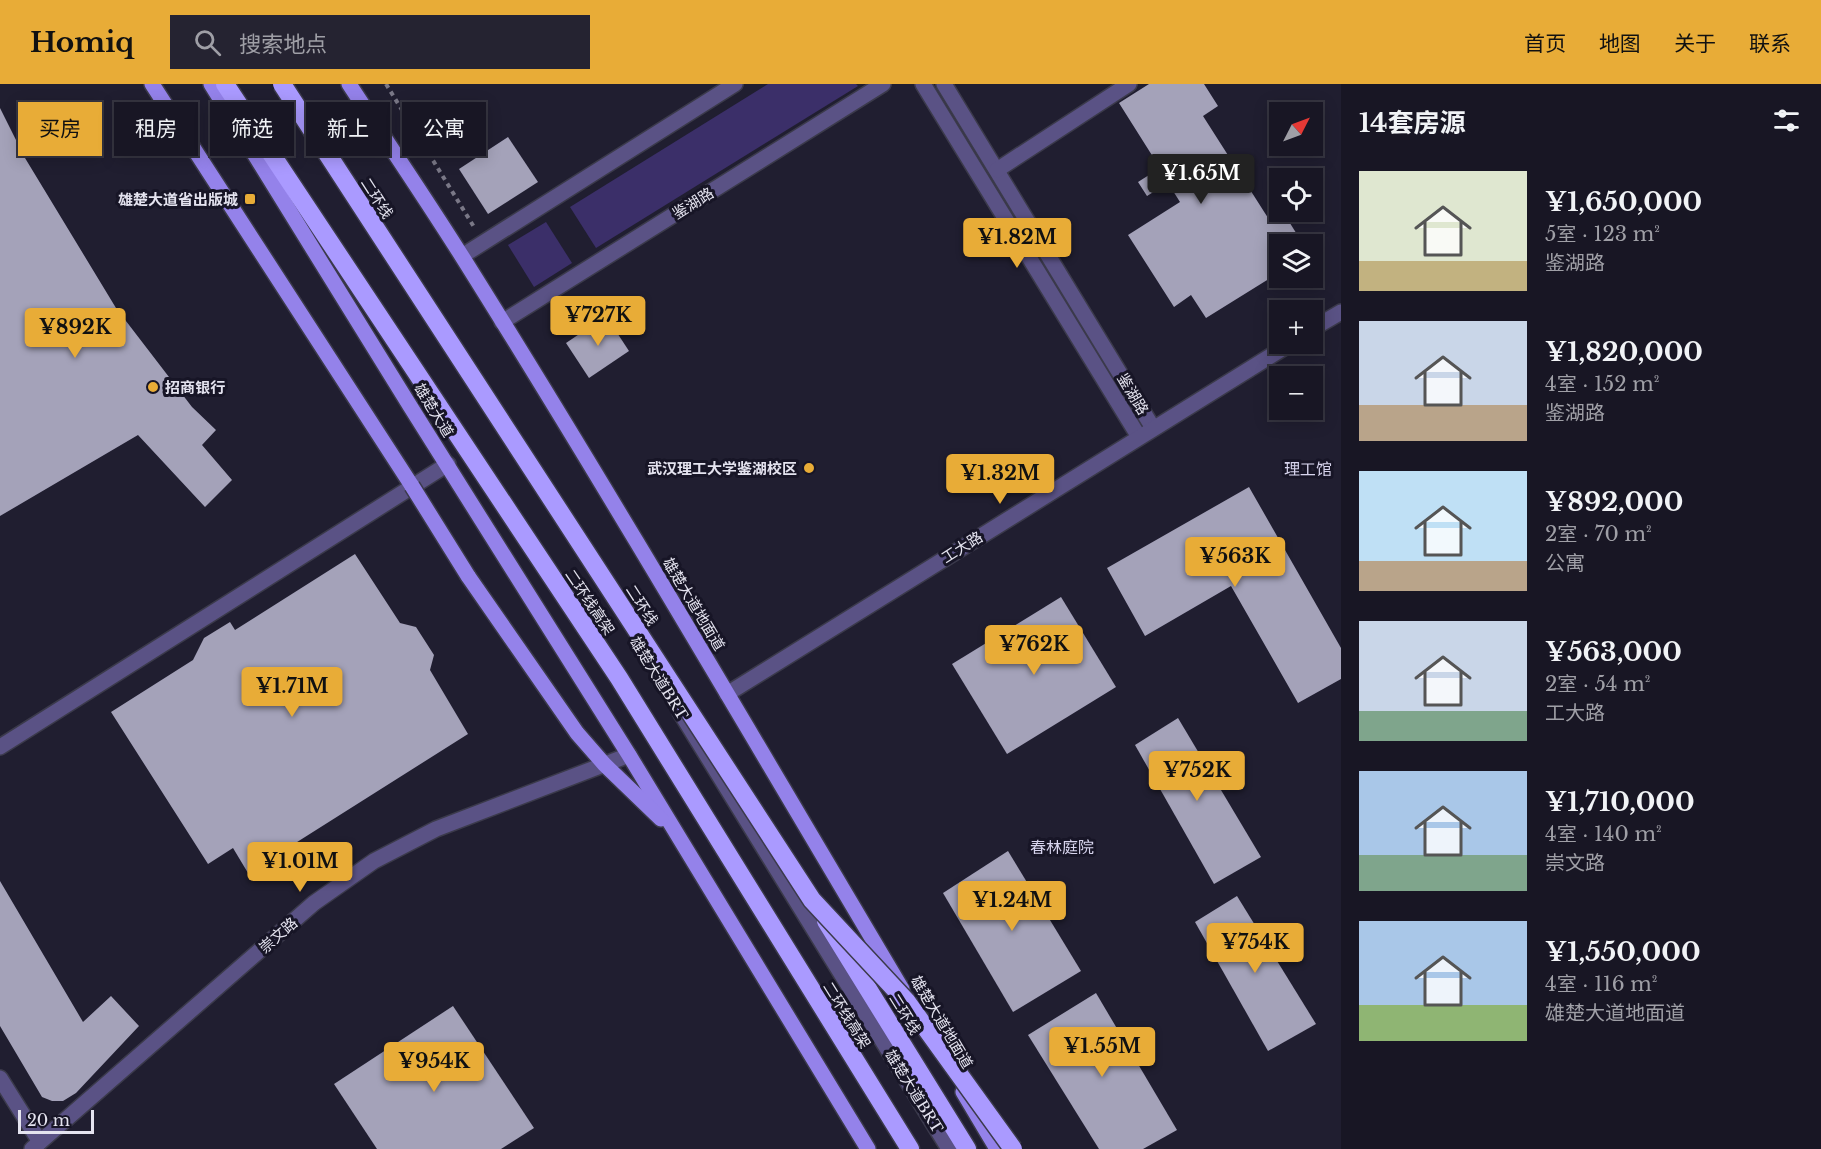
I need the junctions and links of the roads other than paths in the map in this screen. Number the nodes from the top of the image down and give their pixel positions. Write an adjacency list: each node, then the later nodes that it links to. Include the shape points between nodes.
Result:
1 (152, 84): 24 (main road, bridge, via 468,576 577,733)
2 (212, 84): 20 (main road, 雄楚大道)
3 (225, 84): 30 (highway, 二环线高架, via 620,678)
4 (282, 84): 26 (highway, 二环线, bridge)
5 (293, 84): 31 (street, 雄楚大道BRT)
6 (349, 84): 13 (main road, 雄楚大道地面道)
7 (735, 84): 13 (street)
8 (883, 84): 15 (street, 鉴湖路)
9 (923, 84): 19 (street, 鉴湖路)
10 (944, 84): 12 (street, 鉴湖路)
11 (1129, 84): 12 (street)
12 (997, 170): 18 (street, 鉴湖路)
13 (462, 256): 15 (main road, 雄楚大道地面道)
14 (1341, 312): 16 (street)
15 (502, 322): 21 (main road, 雄楚大道地面道)
16 (1323, 323)
17 (1274, 354): 18 (street, 工大路)
18 (1153, 428): 19 (street, 工大路)
19 (1139, 437): 21 (street, 工大路)
20 (448, 464): 22 (street); 23 (main road, 雄楚大道)
21 (727, 694): 33 (main road, 雄楚大道地面道)
22 (0, 747)
23 (629, 755): 24 (street, 崇文路); 25 (main road)
24 (604, 764): 25 (main road); 28 (street, 崇文路, via 436,829 374,861 315,903)
25 (677, 834): 29 (main road)
26 (812, 900): 32 (highway, 二环线, bridge); 34 (highway, bridge, via 907,1002)
27 (0, 1078): 28 (street)
28 (36, 1145)
29 (868, 1149)
30 (910, 1149)
31 (949, 1149)
32 (967, 1149)
33 (997, 1149)
34 (1013, 1149)

